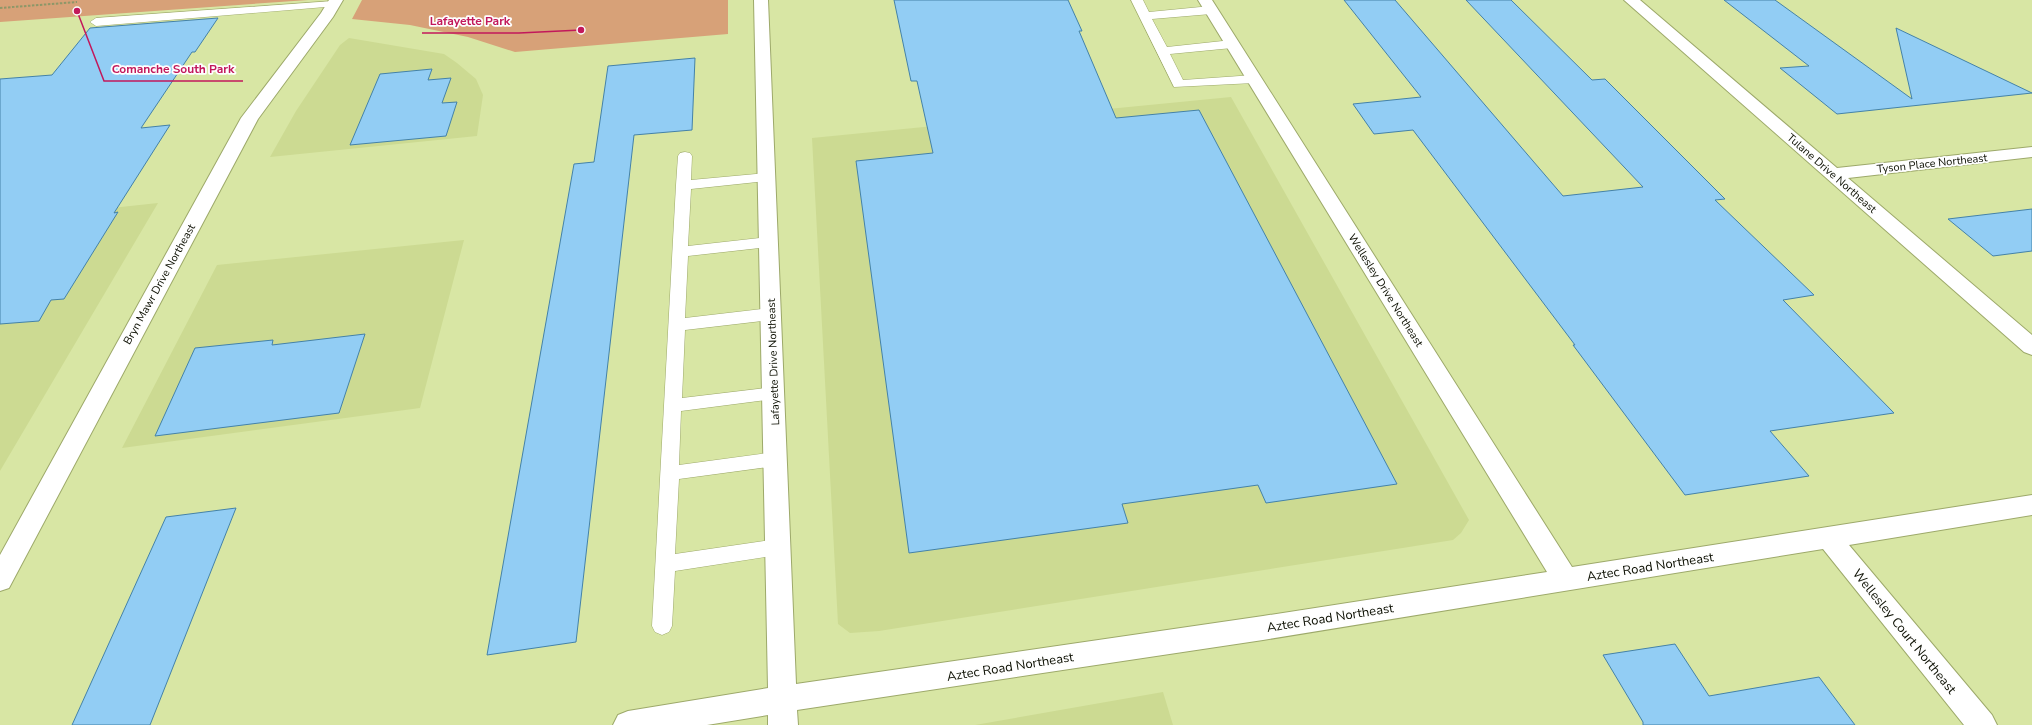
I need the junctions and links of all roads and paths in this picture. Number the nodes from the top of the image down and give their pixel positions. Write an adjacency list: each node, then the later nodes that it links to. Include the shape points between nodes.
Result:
1 (761, 0): 16 (street, Lafayette Drive Northeast)
2 (1137, 0): 8 (lane)
3 (1630, 0): 15 (street, Tulane Drive Northeast)
4 (83, 2): 7 (path)
5 (334, 2): 9 (lane); 31 (street, Bryn Mawr Drive Northeast, via 328,14 250,118)
6 (1208, 5): 8 (lane); 10 (street, Wellesley Drive Northeast)
7 (0, 8)
8 (1145, 16): 11 (lane)
9 (96, 22)
10 (1232, 44): 11 (lane); 12 (street, Wellesley Drive Northeast)
11 (1162, 50): 12 (lane, via 1179,84)
12 (1254, 79): 32 (street, Wellesley Drive Northeast)
13 (2032, 152): 15 (street, Tyson Place Northeast)
14 (685, 156): 17 (lane)
15 (1832, 174): 22 (street, Tulane Drive Northeast)
16 (768, 177): 17 (lane); 18 (street, Lafayette Drive Northeast)
17 (683, 185): 19 (lane)
18 (769, 242): 19 (lane); 20 (street, Lafayette Drive Northeast)
19 (680, 252): 21 (lane)
20 (771, 314): 21 (lane); 23 (street, Lafayette Drive Northeast)
21 (678, 325): 24 (lane)
22 (2032, 347)
23 (774, 393): 24 (lane); 25 (street, Lafayette Drive Northeast)
24 (673, 406): 26 (lane)
25 (776, 459): 26 (lane); 29 (street, Lafayette Drive Northeast)
26 (671, 473): 30 (lane)
27 (2032, 505): 28 (street, Aztec Road Northeast)
28 (1828, 537): 32 (street, Aztec Road Northeast); 36 (street, Wellesley Court Northeast)
29 (778, 547): 30 (lane); 34 (street, Lafayette Drive Northeast)
30 (665, 564): 33 (lane)
31 (0, 580)
32 (1566, 580): 34 (street, Aztec Road Northeast, via 1255,629)
33 (662, 626)
34 (783, 712): 35 (street, Aztec Road Northeast)
35 (628, 725)
36 (1982, 725)

